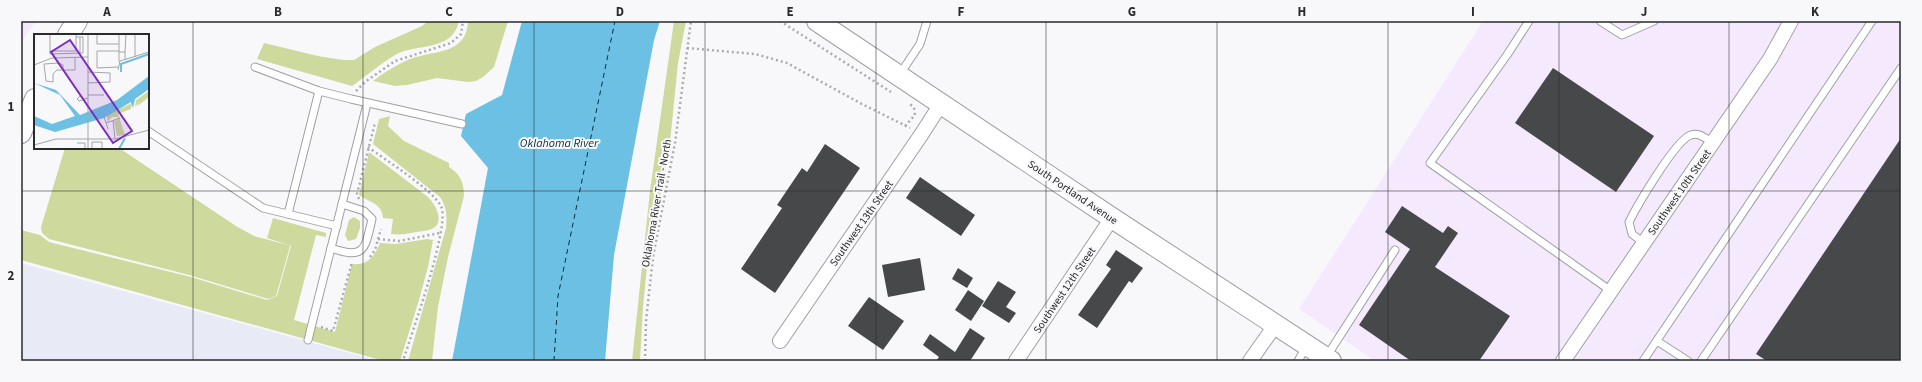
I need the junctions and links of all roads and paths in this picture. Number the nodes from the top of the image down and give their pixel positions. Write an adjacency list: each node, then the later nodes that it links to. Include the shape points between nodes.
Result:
1 (77, 21): 12 (main road)
2 (463, 21): 19 (path, via 461,34 451,43 394,61 362,84)
3 (690, 21): 13 (path, Oklahoma River Trail - North)
4 (780, 21): 18 (path)
5 (817, 21): 16 (main road, South Portland Avenue)
6 (927, 21): 16 (lane, via 920,44)
7 (1529, 21): 40 (lane, via 1430,163)
8 (1600, 21): 9 (lane, via 1622,35)
9 (1654, 21)
10 (1791, 21): 30 (street, Southwest 10th Street, via 1770,59)
11 (1872, 21): 44 (lane)
12 (69, 34)
13 (686, 48): 25 (path, via 755,54 786,63); 48 (path, Oklahoma River Trail - North, via 675,143 653,257 646,321)
14 (255, 67): 17 (lane)
15 (1901, 68): 54 (lane)
16 (899, 76): 23 (main road, South Portland Avenue)
17 (319, 91): 19 (lane); 32 (lane)
18 (897, 96)
19 (351, 100): 22 (lane)
20 (903, 100): 25 (path, via 915,111 915,115)
21 (34, 101): 27 (main road)
22 (367, 104): 24 (lane); 29 (lane)
23 (941, 104): 28 (street, Southwest 13th Street); 33 (main road, South Portland Avenue)
24 (462, 124)
25 (905, 126): 28 (path)
26 (149, 132): 32 (lane, via 263,208)
27 (21, 133)
28 (921, 135): 43 (street, Southwest 13th Street)
29 (358, 140): 31 (lane); 35 (path, via 437,201 443,214)
30 (1713, 143): 37 (street, Southwest 10th Street); 37 (lane, via 1697,134 1689,135 1678,144 1629,222 1632,234)
31 (342, 204): 34 (lane); 36 (lane, via 369,214 372,219)
32 (288, 214): 34 (lane)
33 (1112, 218): 41 (main road, South Portland Avenue); 49 (street, Southwest 12th Street)
34 (337, 226): 38 (lane)
35 (440, 234): 36 (path, via 399,241); 47 (path)
36 (368, 236): 38 (lane, via 366,244 358,252 351,254)
37 (1644, 243): 40 (street, Southwest 10th Street)
38 (331, 248): 42 (lane)
39 (1395, 250): 46 (lane)
40 (1611, 291): 51 (street, Southwest 10th Street)
41 (1276, 324): 45 (main road, South Portland Avenue); 50 (street)
42 (308, 340)
43 (780, 341)
44 (1657, 341): 52 (lane); 53 (lane)
45 (1303, 353): 46 (main road, South Portland Avenue)
46 (1329, 359)
47 (403, 361)
48 (645, 361)
49 (1016, 361)
50 (1250, 361)
51 (1563, 361)
52 (1644, 361)
53 (1688, 361)
54 (1701, 361)

